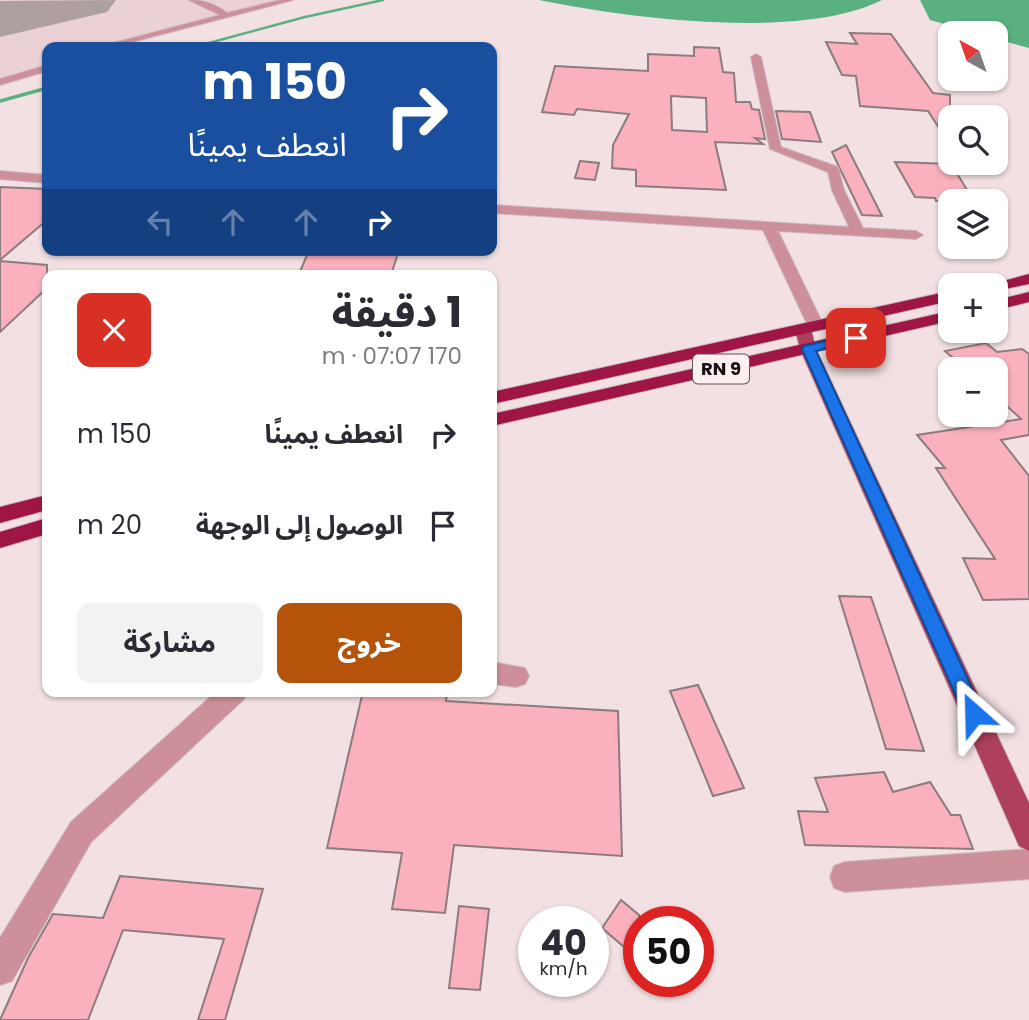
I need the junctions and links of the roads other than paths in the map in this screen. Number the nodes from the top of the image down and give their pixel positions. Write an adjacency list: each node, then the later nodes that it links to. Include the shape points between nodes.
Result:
1 (193, 0): 3 (street)
2 (289, 0): 3 (street)
3 (226, 16): 4 (street)
4 (123, 42)
5 (756, 57): 12 (street, via 776,149 834,170)
6 (42, 69): 7 (street)
7 (0, 82)
8 (0, 175): 9 (street)
9 (42, 179)
10 (497, 209): 11 (street)
11 (769, 227): 12 (street); 20 (street)
12 (857, 230): 13 (street)
13 (916, 235)
14 (1029, 279): 15 (highway)
15 (1008, 283)
16 (1029, 297): 18 (highway)
17 (938, 299): 20 (highway, RN 9)
18 (1008, 302)
19 (938, 318): 20 (highway, RN 9)
20 (809, 334): 21 (highway, RN 9); 22 (highway, RN 9); 28 (main road)
21 (497, 397)
22 (497, 419)
23 (42, 504): 24 (highway)
24 (0, 515)
25 (42, 527): 26 (highway)
26 (0, 540)
27 (228, 697): 31 (street, via 81,832)
28 (1029, 836)
29 (1029, 864): 30 (street)
30 (845, 877)
31 (0, 969)

